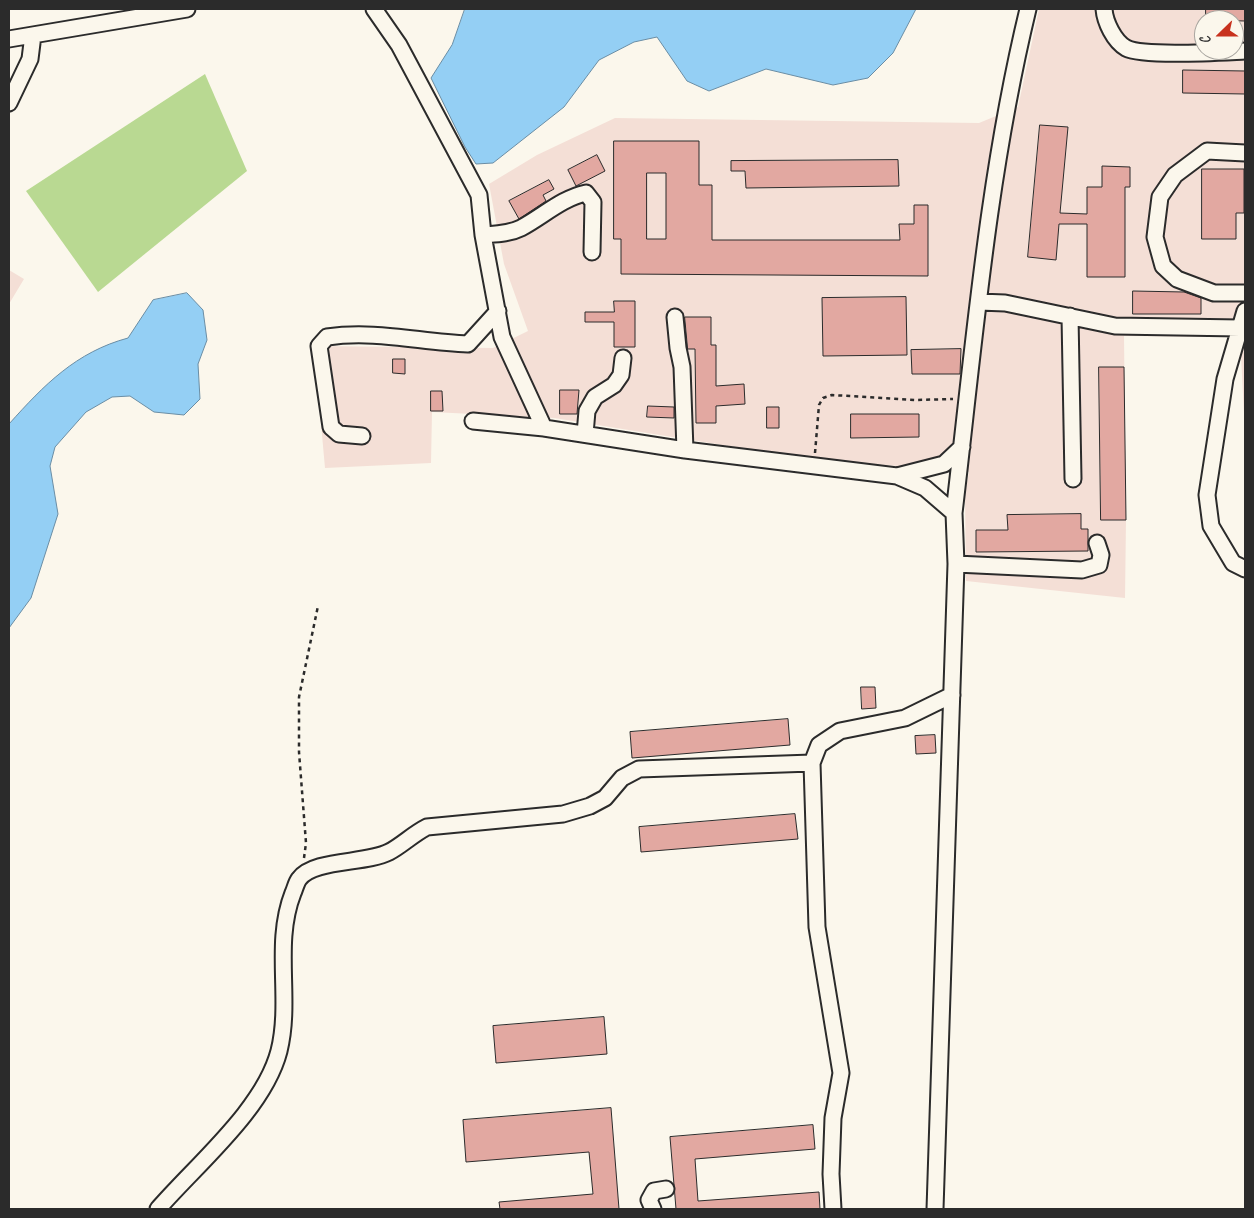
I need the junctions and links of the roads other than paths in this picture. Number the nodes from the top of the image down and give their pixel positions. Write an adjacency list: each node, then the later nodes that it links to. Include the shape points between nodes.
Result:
1 (188, 9): 5 (street)
2 (374, 9): 10 (street, via 399,45 479,195)
3 (1028, 9): 13 (street, via 995,174)
4 (1104, 9): 7 (street, via 1112,35 1126,48 1154,53)
5 (33, 35): 6 (street); 8 (street, via 30,59)
6 (10, 36)
7 (1245, 51)
8 (9, 103)
9 (1245, 153): 12 (street, via 1207,151 1175,175 1160,197 1155,237 1163,266 1177,279 1214,293)
10 (483, 236): 11 (street, via 520,228 575,195 586,193 594,202); 15 (street)
11 (592, 252)
12 (1245, 293)
13 (979, 302): 16 (street, via 1005,303); 24 (street)
14 (1245, 311): 18 (street)
15 (498, 312): 21 (street, via 502,336); 23 (street, via 468,344 428,342 384,334 351,333 327,337 319,346 331,427 339,434)
16 (1070, 316): 18 (street, via 1115,326); 27 (street)
17 (675, 317): 25 (street, via 682,367)
18 (1240, 328): 31 (street, via 1225,379 1207,495 1211,526 1234,563)
19 (623, 358): 22 (street, via 621,375 596,397 587,411)
20 (473, 421): 21 (street)
21 (544, 428): 22 (street)
22 (585, 434): 25 (street)
23 (362, 436)
24 (962, 447): 26 (street, via 944,464); 28 (street)
25 (685, 450): 26 (street)
26 (897, 476): 28 (street, via 925,488)
27 (1073, 479)
28 (954, 513): 30 (street)
29 (1097, 543): 30 (street, via 1101,555 1099,565 1082,570)
30 (956, 564): 32 (street)
31 (1245, 570)
32 (952, 695): 33 (street, via 905,718 840,731 820,745); 38 (street)
33 (812, 763): 35 (street, via 638,769 622,778 605,798 590,806 562,814 426,827 389,852 312,870 299,879 283,925 280,1050 270,1079 252,1105); 37 (street, via 817,927 841,1073 833,1118)
34 (666, 1189): 36 (street, via 654,1191 649,1200)
35 (158, 1209)
36 (653, 1209)
37 (833, 1209)
38 (935, 1209)

